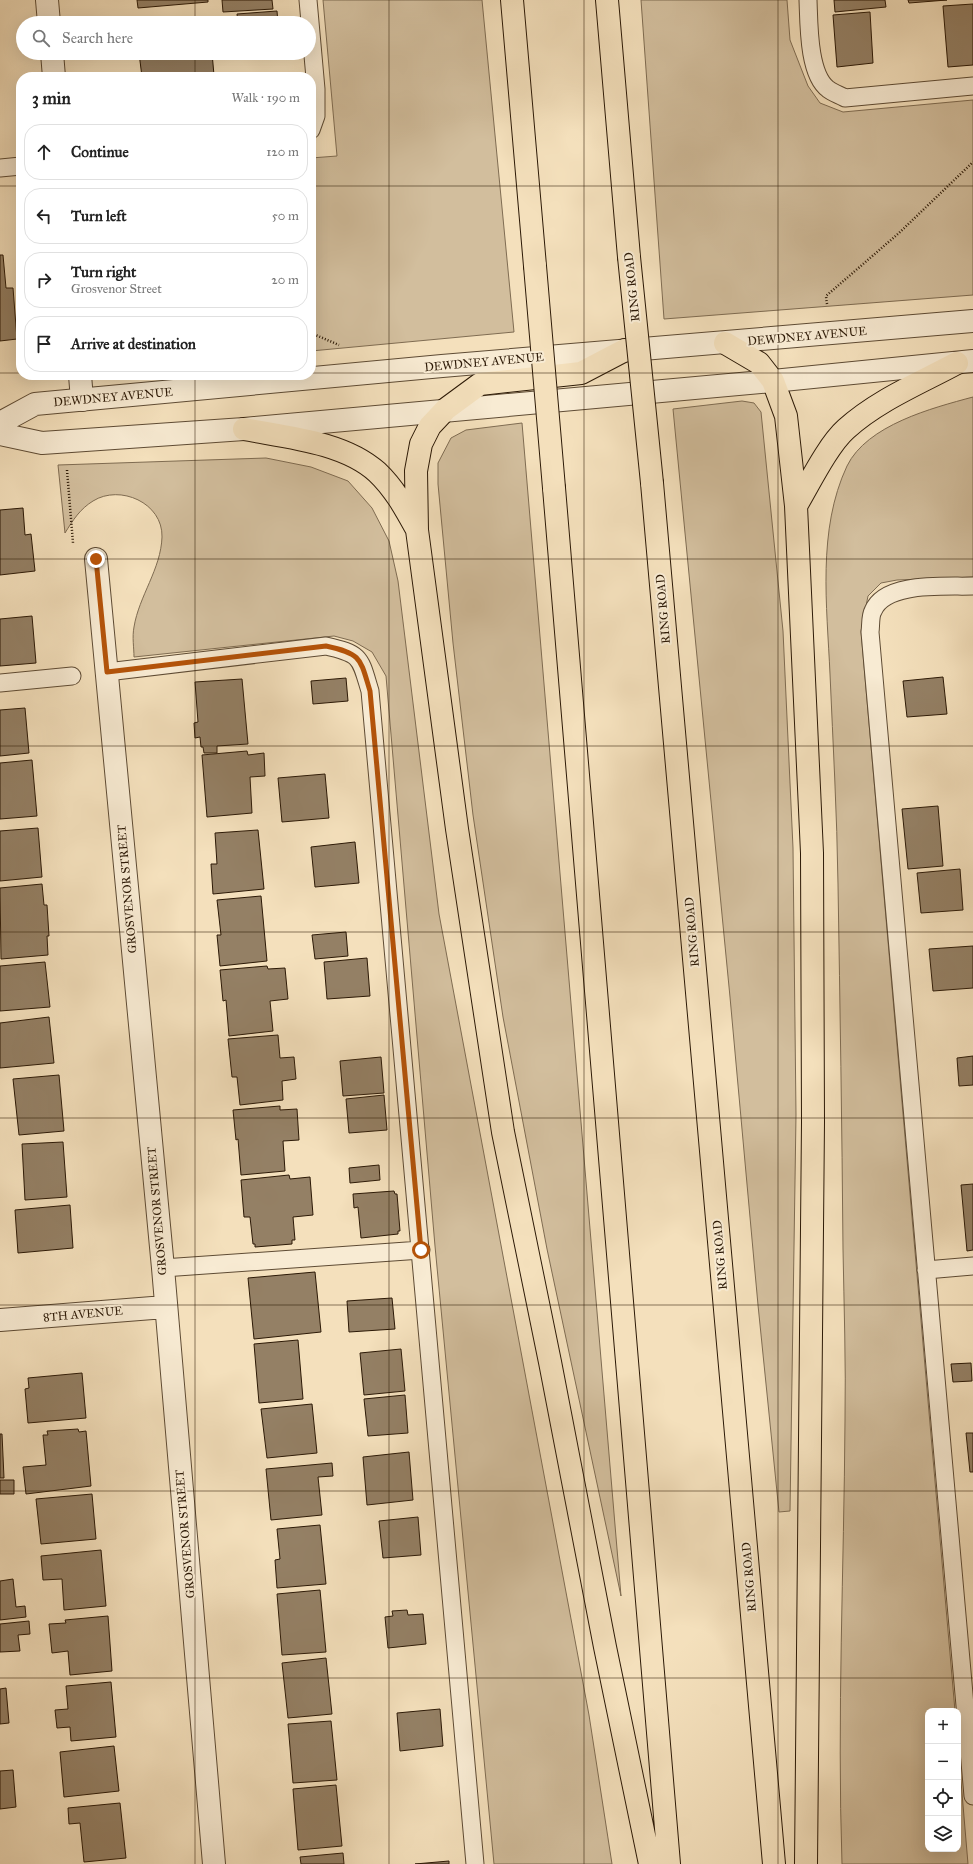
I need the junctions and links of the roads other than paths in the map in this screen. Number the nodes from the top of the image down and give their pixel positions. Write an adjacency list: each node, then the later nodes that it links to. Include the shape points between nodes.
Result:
1 (47, 0): 6 (street)
2 (308, 0): 7 (lane)
3 (512, 0): 47 (highway, bridge)
4 (607, 0): 48 (highway, RING ROAD, bridge)
5 (808, 0): 12 (lane, via 812,52 817,74 827,89 845,98)
6 (48, 16)
7 (309, 16)
8 (53, 60): 10 (street)
9 (313, 60): 11 (lane)
10 (54, 72)
11 (314, 72)
12 (973, 86)
13 (316, 89): 14 (lane)
14 (316, 116)
15 (16, 166): 16 (lane)
16 (0, 168)
17 (973, 321): 18 (street, DEWDNEY AVENUE)
18 (725, 343): 19 (street, DEWDNEY AVENUE); 24 (highway, via 759,363)
19 (625, 350): 21 (street, DEWDNEY AVENUE); 26 (highway, via 581,373 480,384)
20 (965, 362): 24 (street); 30 (highway, via 877,406 846,430 825,457)
21 (316, 378)
22 (80, 380): 25 (street)
23 (299, 380): 25 (street, DEWDNEY AVENUE)
24 (773, 381): 26 (street); 30 (highway, via 786,416)
25 (82, 400): 27 (street, DEWDNEY AVENUE, via 34,404)
26 (446, 409): 28 (street); 31 (highway, via 430,426 422,444 416,471)
27 (0, 423)
28 (244, 429): 29 (street, via 42,443); 31 (highway, via 316,442 346,453 377,472 397,495)
29 (0, 434)
30 (796, 506): 49 (highway, via 812,861 813,1130)
31 (417, 530): 46 (highway, via 457,829 503,1132)
32 (96, 559): 34 (street, GROSVENOR STREET)
33 (973, 586): 40 (lane, via 897,591 881,599 873,611 870,632)
34 (107, 672): 37 (lane, via 326,646 348,651 362,663 370,691); 39 (street, GROSVENOR STREET)
35 (72, 676): 36 (lane)
36 (0, 682)
37 (421, 1250): 39 (lane); 45 (lane)
38 (973, 1266): 40 (lane)
39 (163, 1268): 41 (street, GROSVENOR STREET)
40 (926, 1270): 43 (lane)
41 (165, 1307): 42 (street, 8TH AVENUE); 44 (street, GROSVENOR STREET)
42 (0, 1320)
43 (973, 1796)
44 (214, 1864)
45 (475, 1864)
46 (650, 1864)
47 (669, 1864)
48 (774, 1864)
49 (806, 1864)

